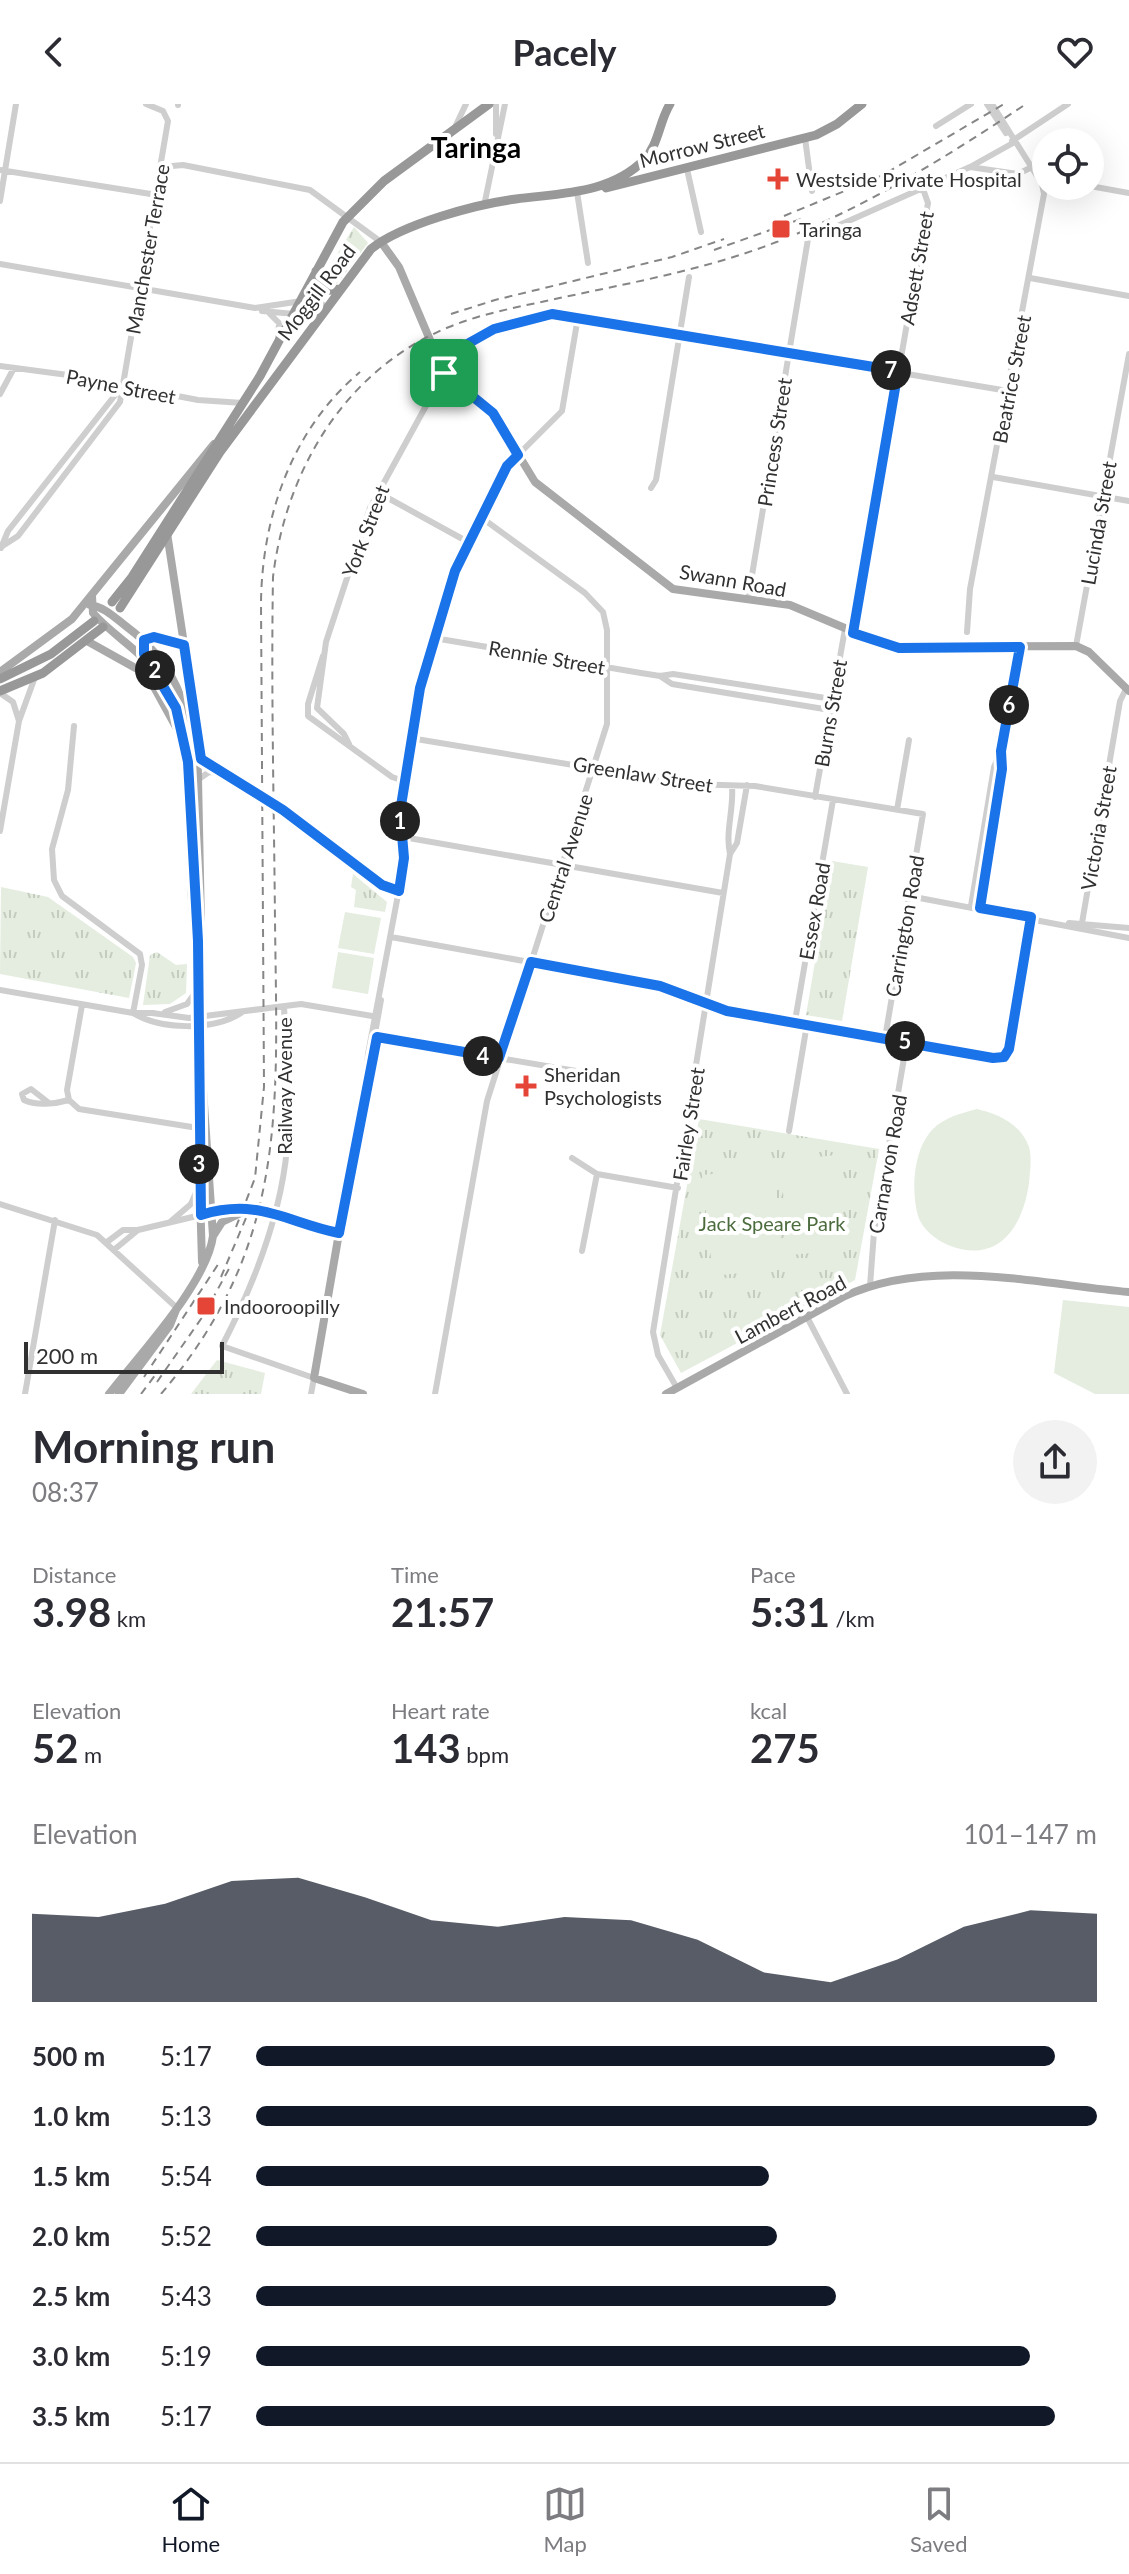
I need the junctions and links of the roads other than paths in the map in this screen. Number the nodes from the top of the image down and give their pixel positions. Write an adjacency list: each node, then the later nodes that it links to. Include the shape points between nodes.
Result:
1 (16, 104): 21 (street)
2 (146, 104): 17 (street, Manchester Terrace, via 166,113 168,121)
3 (466, 104): 12 (street)
4 (489, 104): 12 (highway, Moggill Road)
5 (496, 104): 14 (street)
6 (505, 104): 14 (street)
7 (862, 104): 15 (highway, Morrow Street, via 828,130)
8 (971, 104): 13 (street)
9 (990, 104): 16 (street, Beatrice Street)
10 (1068, 104): 16 (street)
11 (667, 107): 24 (highway, Moggill Road, via 658,137 643,160)
12 (456, 125): 36 (highway, Moggill Road, via 360,202)
13 (936, 126)
14 (496, 138): 31 (street)
15 (805, 138): 20 (highway, Morrow Street); 25 (street)
16 (1011, 140): 18 (street); 19 (street, Beatrice Street)
17 (161, 167): 28 (street, Manchester Terrace); 33 (street, via 180,165 302,187)
18 (970, 167): 19 (street, via 1018,174); 22 (street)
19 (1030, 168)
20 (687, 169): 24 (highway, Morrow Street); 32 (street)
21 (2, 170): 28 (street); 30 (street)
22 (923, 189): 50 (street, Princess Street, via 808,239); 55 (street, Adsett Street, via 928,203)
23 (1104, 189): 27 (street)
24 (589, 190): 26 (highway, Moggill Road)
25 (812, 191)
26 (577, 192): 31 (highway, Moggill Road); 34 (street)
27 (1129, 193)
28 (157, 195): 39 (street, Manchester Terrace)
29 (1041, 200): 38 (street, Beatrice Street)
30 (0, 201)
31 (484, 206): 33 (highway, Moggill Road)
32 (701, 232)
33 (381, 242): 40 (highway, Moggill Road); 52 (main road, Swann Road, via 399,267)
34 (588, 263)
35 (0, 264): 39 (street)
36 (316, 269): 40 (highway, via 321,290); 42 (highway, Moggill Road)
37 (689, 277): 48 (street)
38 (1030, 278): 41 (street); 59 (street, Beatrice Street)
39 (141, 288): 43 (street); 58 (street, Manchester Terrace)
40 (340, 289): 44 (highway, Moggill Road)
41 (1129, 296)
42 (298, 302): 43 (street); 44 (street, via 317,299); 46 (highway, Moggill Road)
43 (251, 307): 45 (street)
44 (324, 310): 46 (street); 70 (highway, Moggill Road)
45 (263, 311): 46 (street); 49 (street, via 278,322)
46 (292, 314): 49 (highway, Moggill Road)
47 (578, 317): 48 (street); 52 (street, via 547,315 494,329); 63 (street, via 562,411)
48 (680, 334): 50 (street); 65 (street)
49 (278, 342): 61 (highway, Moggill Road)
50 (789, 353): 55 (street); 73 (street, Princess Street)
51 (1129, 354): 67 (street, Lucinda Street)
52 (437, 361): 56 (main road, Swann Road)
53 (0, 366): 54 (street, Payne Street)
54 (12, 371): 57 (street); 58 (street, Payne Street); 60 (street)
55 (898, 371): 59 (street); 76 (street, Adsett Street)
56 (444, 373): 63 (main road, Swann Road, via 493,413); 66 (street, York Street)
57 (0, 382)
58 (123, 385): 61 (street, Payne Street); 72 (street, Manchester Terrace, via 118,406 18,536)
59 (1008, 391): 64 (street, Beatrice Street)
60 (0, 394)
61 (243, 403): 62 (highway, Moggill Road)
62 (215, 443): 70 (highway, Moggill Road, via 116,605 146,572); 74 (main road, Moggill Road)
63 (518, 455): 69 (street, via 507,466); 73 (main road, Swann Road, via 547,494 673,589)
64 (993, 477): 67 (street); 75 (street, Beatrice Street)
65 (651, 488)
66 (377, 492): 71 (street); 83 (street, York Street)
67 (1102, 496): 68 (street); 81 (street, Lucinda Street)
68 (1129, 501)
69 (482, 518): 71 (street); 85 (street, Central Avenue, via 596,604 605,618)
70 (167, 533): 80 (main road)
71 (468, 542): 77 (street)
72 (1, 548)
73 (748, 599): 76 (main road, Swann Road, via 790,605)
74 (90, 605): 78 (main road); 84 (main road); 86 (main road, Moggill Road)
75 (966, 628)
76 (849, 631): 82 (main road, Swann Road, via 899,648); 92 (street, Burns Street)
77 (434, 638): 85 (street, Rennie Street); 96 (street)
78 (144, 640): 80 (main road, via 154,637); 84 (main road); 113 (main road, via 182,694)
79 (87, 641): 88 (highway); 89 (highway, via 99,624); 97 (main road, via 139,670)
80 (184, 645): 101 (main road)
81 (1076, 646): 82 (main road, Swann Road); 90 (main road)
82 (1020, 647): 100 (street)
83 (325, 652): 99 (street, York Street, via 317,708); 99 (street, York Street, via 308,716)
84 (148, 662): 97 (main road, via 165,685)
85 (607, 667): 87 (street, Rennie Street); 102 (street, Central Avenue, via 606,731)
86 (0, 672)
87 (660, 676): 92 (street, Rennie Street); 93 (street, Rennie Street, via 672,684)
88 (35, 677): 91 (highway); 94 (street)
89 (0, 679)
90 (1128, 690): 123 (street, Victoria Street, via 1120,701)
91 (0, 692): 94 (street, via 13,702)
92 (832, 699): 93 (street, Burns Street)
93 (830, 710): 108 (street, Burns Street)
94 (19, 721): 112 (street)
95 (74, 726): 135 (street, via 68,790 52,849 54,880 62,896 140,954)
96 (410, 738): 102 (street, Greenlaw Street); 105 (street)
97 (185, 740): 128 (main road)
98 (909, 740): 110 (street)
99 (349, 744): 105 (street, York Street)
100 (1001, 751): 120 (street); 121 (street)
101 (199, 756): 103 (street); 104 (main road)
102 (595, 767): 107 (street, Greenlaw Street, via 682,784); 116 (street, Central Avenue)
103 (220, 773): 104 (street); 117 (street, via 283,810 382,885)
104 (199, 779): 113 (main road)
105 (404, 781): 114 (street)
106 (747, 785): 107 (street, Greenlaw Street); 108 (street, Greenlaw Street); 115 (street, Fairley Street, via 737,843)
107 (732, 786): 115 (street, Fairley Street)
108 (815, 797): 109 (street, Greenlaw Street)
109 (833, 800): 110 (street, Greenlaw Street); 139 (street, Essex Road)
110 (897, 810): 111 (street, Greenlaw Street)
111 (923, 814): 119 (street, Carrington Road)
112 (0, 831)
113 (200, 831): 128 (main road)
114 (403, 837): 116 (street); 117 (street)
115 (730, 854): 118 (street, Fairley Street)
116 (564, 865): 118 (street); 129 (street, Central Avenue)
117 (399, 891): 126 (street)
118 (723, 893): 132 (street, Fairley Street)
119 (909, 896): 120 (street); 142 (street, Carrington Road)
120 (971, 906): 121 (street)
121 (980, 908): 122 (street)
122 (1031, 917): 124 (street); 143 (street, via 1004,1057)
123 (1082, 923): 124 (street); 125 (street)
124 (1061, 924): 127 (street)
125 (1129, 928)
126 (391, 937): 129 (street); 137 (street)
127 (1129, 938)
128 (198, 941): 130 (main road)
129 (531, 962): 132 (street, via 660,986); 144 (street, Central Avenue)
130 (198, 986): 136 (street, via 186,1004); 138 (main road)
131 (0, 990): 133 (street)
132 (706, 1004): 139 (street); 154 (street, Fairley Street)
133 (82, 1005): 135 (street); 147 (street)
134 (284, 1006): 137 (street); 138 (street); 157 (street, Railway Avenue, via 288,1130)
135 (133, 1013): 136 (street); 138 (street, via 168,1023)
136 (152, 1013): 138 (street)
137 (377, 1017): 141 (street)
138 (198, 1020): 146 (main road)
139 (795, 1021): 140 (street)
140 (807, 1024): 142 (street); 150 (street)
141 (374, 1037): 144 (street); 163 (street)
142 (885, 1038): 143 (street)
143 (907, 1041): 169 (street, Carnarvon Road, via 874,1232)
144 (499, 1058): 145 (street); 180 (street, Central Avenue)
145 (588, 1073)
146 (201, 1082): 149 (main road); 156 (main road)
147 (69, 1100): 148 (street); 149 (street, via 78,1108)
148 (49, 1103)
149 (198, 1128): 153 (main road)
150 (789, 1131)
151 (572, 1158): 152 (street)
152 (597, 1174): 154 (street); 167 (street)
153 (200, 1178): 159 (main road); 161 (street, via 191,1204)
154 (678, 1188): 174 (street, Fairley Street, via 653,1336)
155 (0, 1204): 160 (street)
156 (212, 1212): 158 (main road); 159 (main road); 164 (main road)
157 (271, 1212): 158 (main road); 163 (main road); 173 (street, Railway Avenue, via 222,1346)
158 (236, 1213): 164 (main road)
159 (201, 1215): 161 (street); 168 (main road)
160 (55, 1220): 165 (street); 175 (street)
161 (167, 1224): 162 (street)
162 (138, 1230): 165 (street, via 123,1230); 166 (street)
163 (339, 1233): 173 (main road)
164 (213, 1236): 168 (main road)
165 (107, 1242): 166 (street)
166 (115, 1249): 171 (street)
167 (582, 1251)
168 (202, 1267): 171 (main road)
169 (870, 1286): 170 (main road, Lambert Road, via 954,1275); 172 (main road, Lambert Road)
170 (1129, 1292)
171 (177, 1308): 176 (main road); 177 (main road)
172 (807, 1317): 174 (main road, Lambert Road); 182 (street)
173 (314, 1378): 178 (street); 179 (main road)
174 (677, 1388): 181 (main road, Lambert Road)
175 (25, 1394)
176 (109, 1394)
177 (119, 1394)
178 (311, 1394)
179 (363, 1394)
180 (435, 1394)
181 (666, 1394)
182 (847, 1394)

